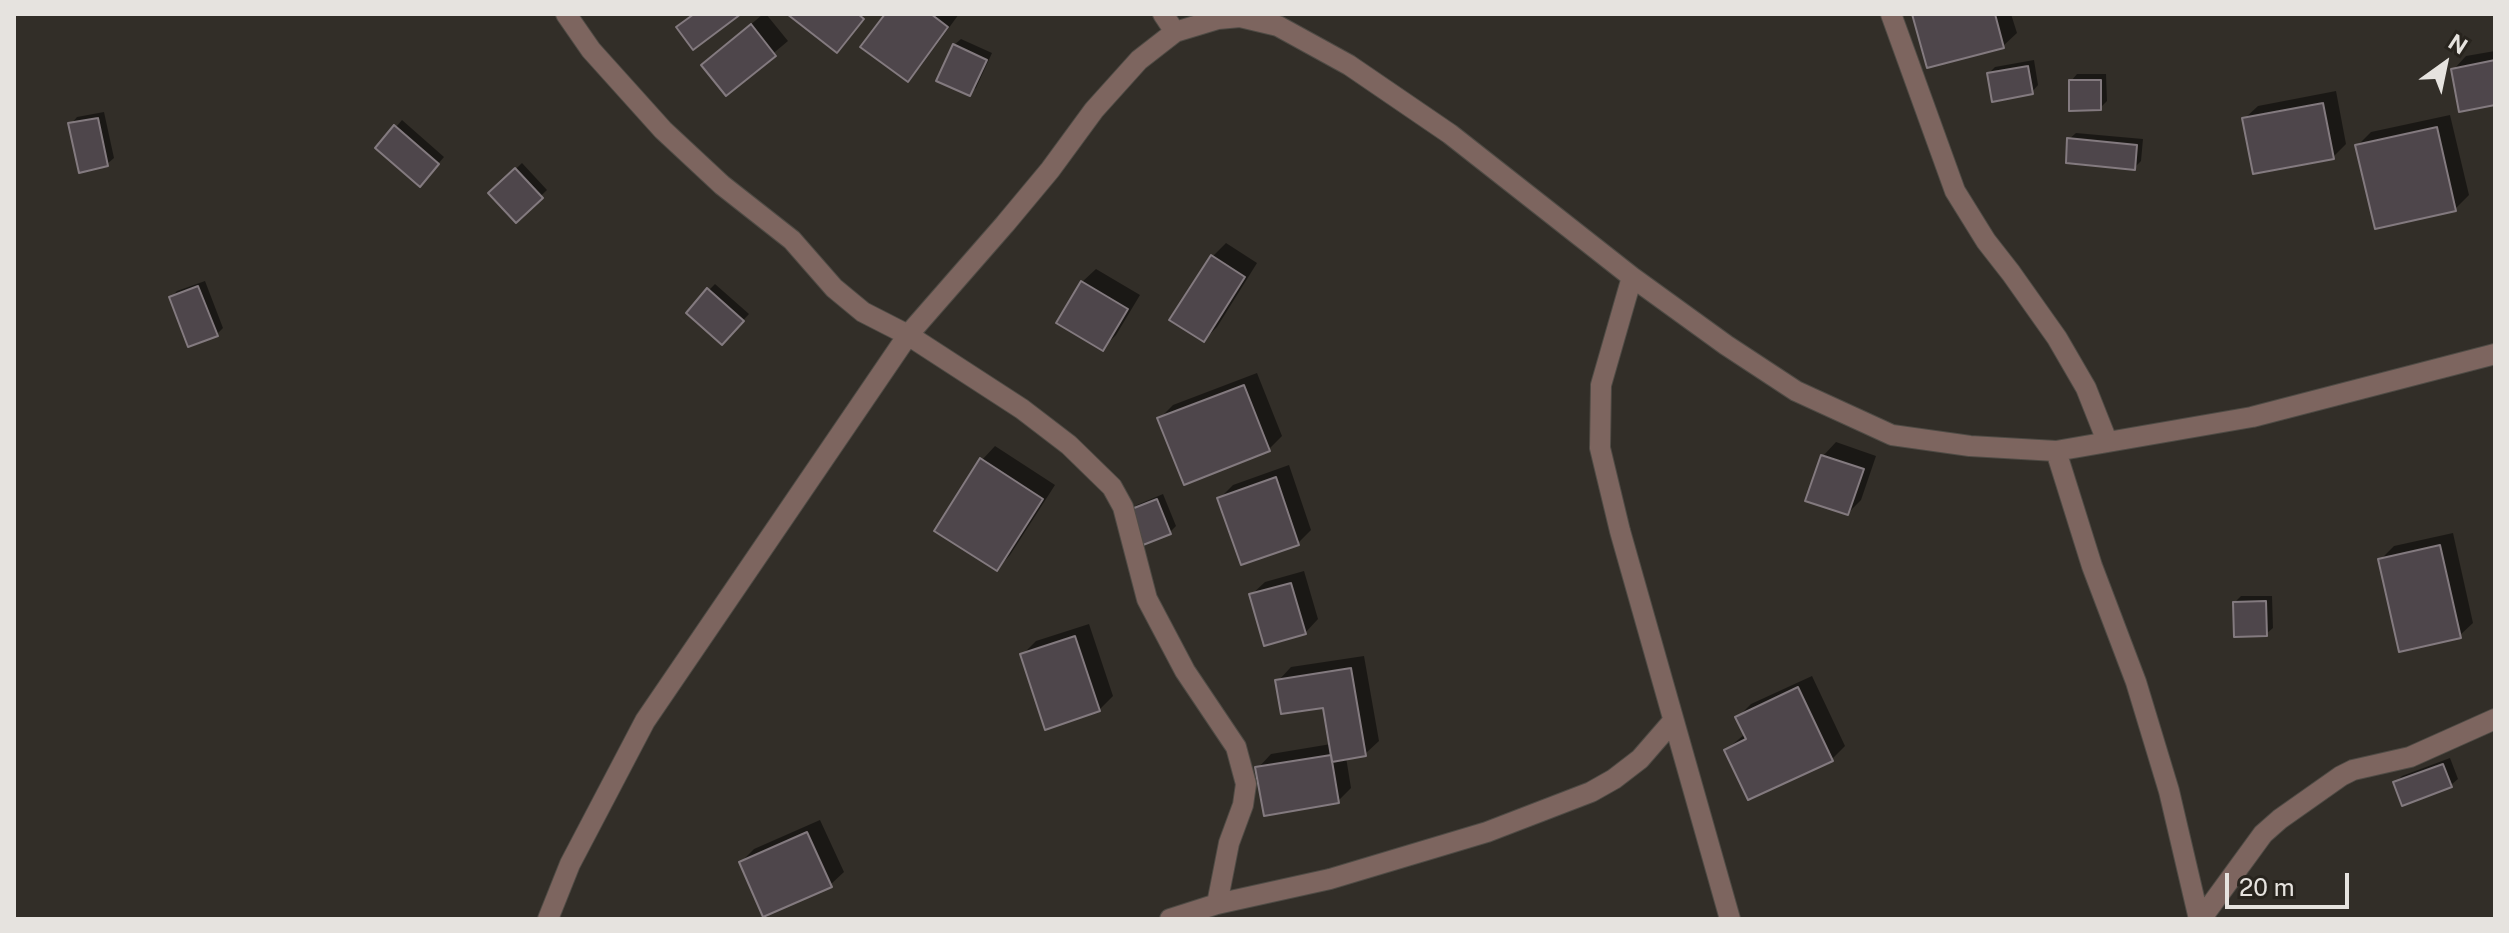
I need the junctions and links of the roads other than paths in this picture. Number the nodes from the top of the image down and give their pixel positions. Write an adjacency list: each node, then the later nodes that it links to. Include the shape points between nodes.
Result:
1 (566, 14): 7 (street, via 591,50 698,163 792,240 863,312)
2 (1163, 14): 5 (street)
3 (1891, 14): 9 (street, via 1955,191 2057,338 2086,388)
4 (1285, 20): 5 (street, via 1218,19); 6 (street, via 1450,134)
5 (1175, 32): 7 (street, via 1139,60 1094,110 1050,170)
6 (1632, 277): 10 (street, via 1796,391 1892,435); 12 (street, via 1601,385 1600,448)
7 (908, 335): 13 (street, via 1022,409 1099,471 1117,495 1147,599 1236,747 1246,784); 15 (street, via 645,721 570,864)
8 (2495, 354): 9 (street, via 2252,417)
9 (2107, 441): 10 (street)
10 (2056, 451): 17 (street, via 2140,696)
11 (2495, 719): 17 (street, via 2410,757 2341,776 2263,834)
12 (1673, 721): 13 (street, via 1640,759 1591,792 1458,841 1330,879); 16 (street)
13 (1217, 904): 14 (street)
14 (1184, 917)
15 (548, 919)
16 (1730, 919)
17 (2200, 919)

